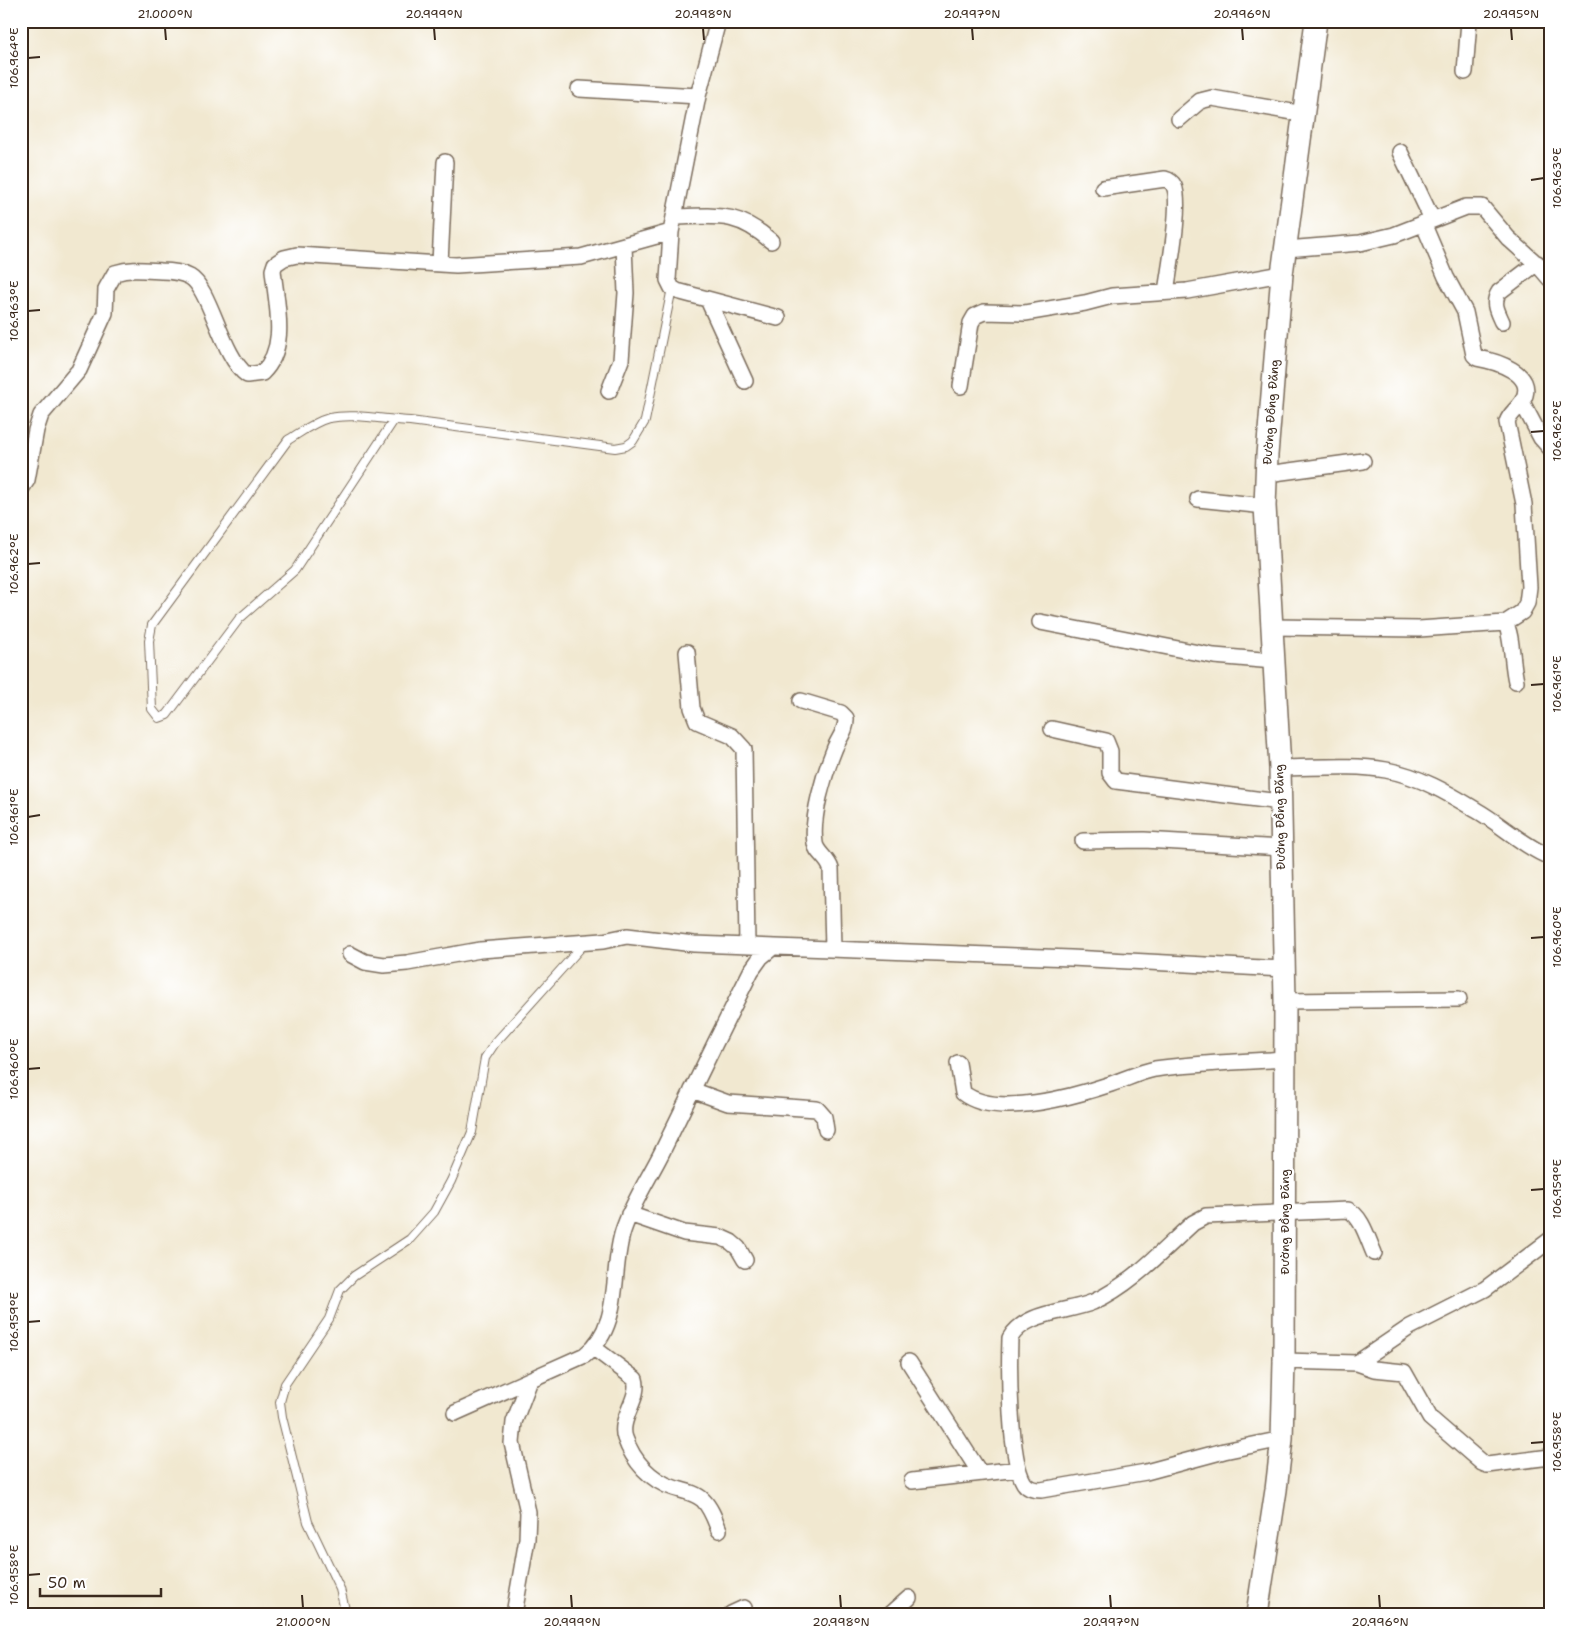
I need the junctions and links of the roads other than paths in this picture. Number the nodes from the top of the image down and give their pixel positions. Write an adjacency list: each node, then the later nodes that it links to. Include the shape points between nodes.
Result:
1 (718, 21): 6 (street)
2 (1316, 21): 7 (main road, Đường Đồng Đăng)
3 (1469, 21): 4 (street)
4 (1465, 72)
5 (579, 89): 6 (street)
6 (698, 96): 12 (street)
7 (1304, 114): 8 (street, via 1212,98 1200,101); 17 (main road, Đường Đồng Đăng)
8 (1179, 119)
9 (1400, 152): 13 (street)
10 (445, 162): 18 (street)
11 (1103, 188): 23 (street, via 1165,179 1174,187 1177,205)
12 (674, 217): 14 (street); 15 (street, via 726,216 756,228)
13 (1427, 221): 17 (street, via 1360,243); 19 (street, via 1466,207 1482,207 1508,238); 30 (street, via 1446,277 1465,312 1474,355 1513,370 1524,384 1526,392)
14 (671, 232): 16 (street); 22 (street, via 668,280)
15 (772, 242)
16 (624, 246): 18 (street, via 581,257 456,265); 29 (street, via 626,293 621,360)
17 (1286, 249): 20 (main road, Đường Đồng Đăng)
18 (440, 263): 35 (street, via 316,256 284,258 275,264 273,270 279,328 275,355 262,373 247,375 240,370 201,288 192,278 179,272 130,268 115,273 106,289 105,313 79,370 41,415 27,480)
19 (1537, 263): 21 (street); 26 (street, via 1496,297 1496,309)
20 (1282, 274): 23 (street); 34 (main road, Đường Đồng Đăng)
21 (1550, 279)
22 (672, 288): 24 (street); 31 (lane, via 645,421 633,441 626,446 615,448)
23 (1166, 292): 28 (street, via 1121,295 1025,313 984,312 975,316 971,322)
24 (708, 300): 25 (street); 27 (street)
25 (778, 318)
26 (1502, 322)
27 (746, 381)
28 (961, 386)
29 (608, 391)
30 (1522, 402): 32 (street); 39 (street, via 1507,422 1524,504 1529,587 1522,612)
31 (394, 420): 31 (lane, via 295,570 239,619 167,715 162,718 155,715 152,709 149,641 152,625 288,440 328,418)
32 (1550, 448)
33 (1363, 461): 34 (street)
34 (1267, 474): 37 (main road, Đường Đồng Đăng)
35 (21, 489)
36 (1198, 499): 37 (street)
37 (1265, 506): 40 (main road, Đường Đồng Đăng)
38 (1040, 622): 42 (street, via 1223,657)
39 (1505, 623): 40 (street, via 1419,629); 43 (street, via 1509,629)
40 (1272, 627): 42 (main road, Đường Đồng Đăng)
41 (687, 652): 52 (street, via 692,708 697,721 732,736 744,749)
42 (1274, 661): 46 (main road, Đường Đồng Đăng)
43 (1516, 681)
44 (801, 701): 54 (street, via 841,713 846,718 821,787 814,835 816,848 828,860 831,869)
45 (1052, 729): 47 (street, via 1106,741 1110,751 1110,773 1116,781)
46 (1280, 768): 47 (main road, Đường Đồng Đăng); 50 (street, via 1376,769 1436,786)
47 (1280, 802): 49 (main road, Đường Đồng Đăng)
48 (1083, 841): 49 (street, via 1144,840)
49 (1281, 848): 56 (main road, Đường Đồng Đăng)
50 (1550, 857)
51 (586, 942): 52 (street, via 628,936); 55 (street, via 480,950 384,965 365,962); 81 (lane, via 485,1058 472,1132 434,1212 410,1240 354,1276 340,1290 329,1319 285,1384 280,1402 282,1417 308,1522 340,1589)
52 (747, 946): 53 (street)
53 (773, 948): 54 (street); 61 (street, via 751,971)
54 (833, 949): 56 (street)
55 (350, 954)
56 (1284, 969): 58 (main road, Đường Đồng Đăng)
57 (1459, 999): 58 (street)
58 (1285, 1000): 59 (main road, Đường Đồng Đăng)
59 (1285, 1059): 60 (street, via 1154,1069 1048,1100 1005,1105 963,1093); 63 (main road, Đường Đồng Đăng)
60 (958, 1063)
61 (692, 1090): 62 (street, via 728,1103 818,1109 824,1117); 64 (street)
62 (826, 1130)
63 (1285, 1212): 66 (street, via 1341,1209 1354,1212); 70 (main road, Đường Đồng Đăng); 76 (street, via 1206,1216 1193,1223 1112,1292 1016,1327 1010,1338 1009,1351)
64 (629, 1214): 67 (street, via 684,1233 720,1237 738,1248); 68 (street, via 619,1245 611,1314)
65 (1550, 1240): 71 (street, via 1485,1289 1410,1327)
66 (1374, 1253)
67 (745, 1260)
68 (594, 1348): 72 (street, via 586,1355); 79 (street, via 635,1379 636,1391 623,1430 635,1458 658,1482 703,1500)
69 (908, 1362): 77 (street)
70 (1284, 1362): 71 (street); 74 (main road, Đường Đồng Đăng)
71 (1357, 1363): 75 (street, via 1374,1369 1404,1372 1430,1418 1482,1463)
72 (530, 1380): 73 (street); 82 (street, via 514,1422 512,1443 528,1512 527,1539)
73 (455, 1413)
74 (1282, 1439): 76 (street, via 1146,1472 1041,1490 1031,1490); 84 (main road, Đường Đồng Đăng)
75 (1550, 1457)
76 (1018, 1469): 77 (street)
77 (980, 1473): 78 (street)
78 (912, 1481)
79 (719, 1530)
80 (909, 1598): 83 (street)
81 (346, 1614)
82 (514, 1614)
83 (891, 1614)
84 (1257, 1614)

